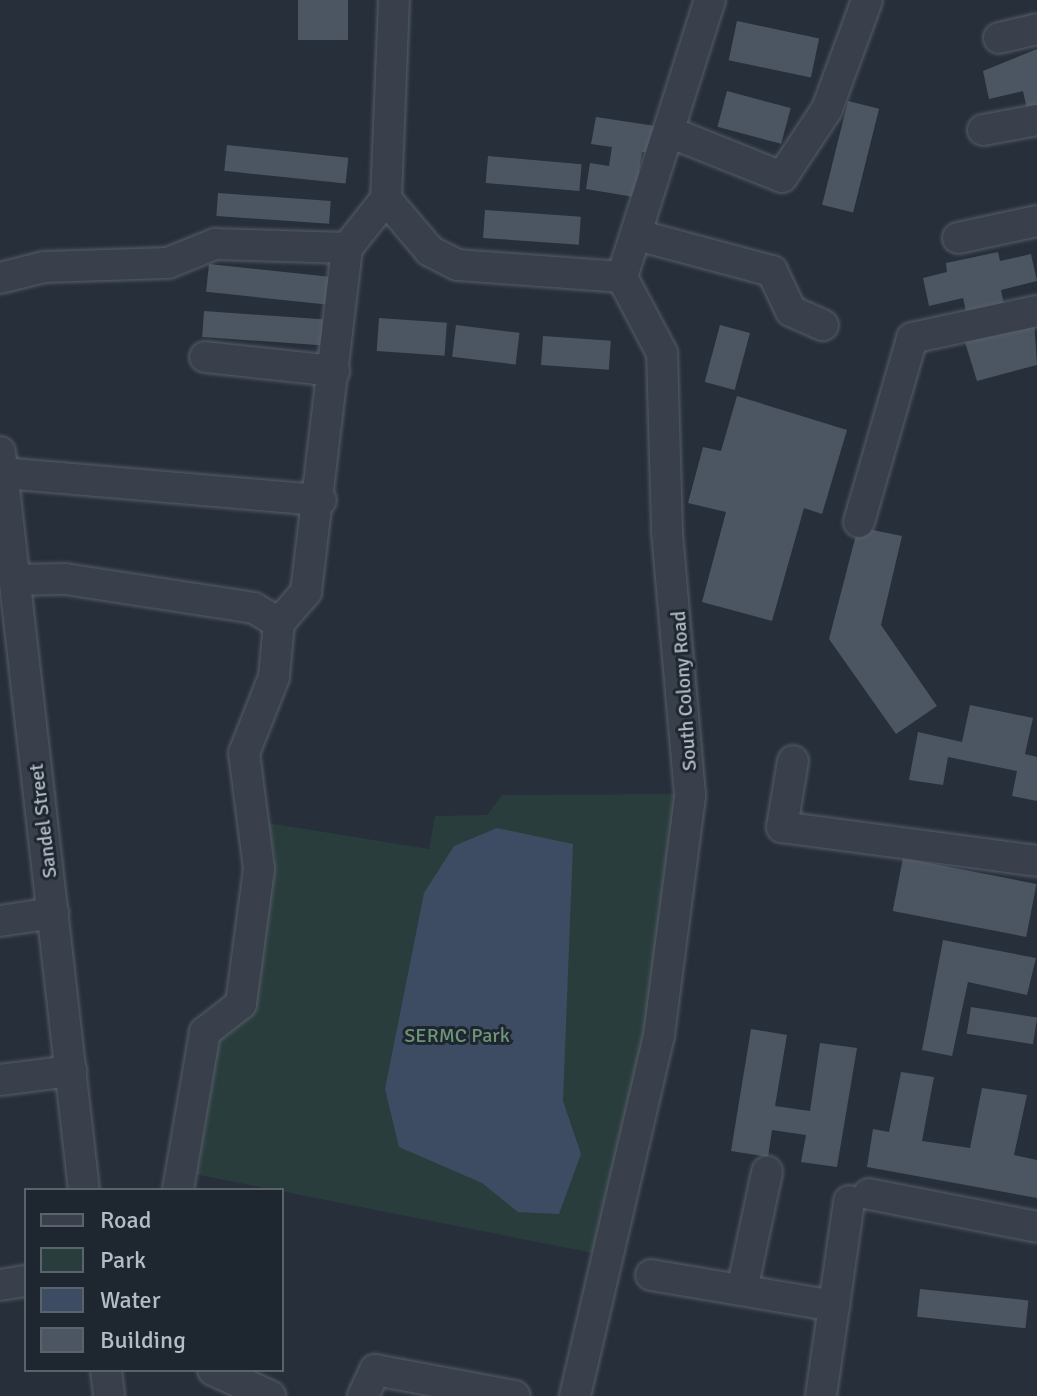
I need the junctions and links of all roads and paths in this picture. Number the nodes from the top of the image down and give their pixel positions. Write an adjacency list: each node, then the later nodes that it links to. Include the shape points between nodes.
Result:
1 (394, 0): 9 (street)
2 (710, 0): 8 (street)
3 (867, 0): 8 (street, via 827,109 782,177)
4 (1037, 29): 5 (street)
5 (999, 38)
6 (1037, 120): 7 (street)
7 (983, 130)
8 (672, 133): 11 (street)
9 (386, 199): 13 (street); 14 (street, via 430,251 458,265)
10 (1037, 221): 12 (street)
11 (641, 236): 14 (street); 17 (street, via 772,271 791,311)
12 (958, 238)
13 (347, 248): 15 (street, via 215,244 168,263 44,267); 19 (street)
14 (622, 277): 47 (street, South Colony Road, via 662,353 667,530 690,795 659,1035)
15 (0, 278)
16 (1037, 311): 23 (street, via 912,338)
17 (823, 325)
18 (205, 357): 19 (street)
19 (334, 371): 21 (street)
20 (1, 463): 21 (street); 22 (street, Sandel Street)
21 (321, 500): 25 (street, via 306,592)
22 (4, 510): 24 (street, Sandel Street)
23 (859, 522)
24 (14, 580): 25 (street, via 65,579 254,608); 28 (street, Sandel Street)
25 (279, 623): 34 (street, via 274,677 244,753 259,869 241,1004 205,1032)
26 (793, 761): 27 (street, via 782,827)
27 (1037, 861)
28 (53, 913): 29 (street); 30 (street, Sandel Street)
29 (0, 921)
30 (71, 1071): 31 (street); 33 (street, Sandel Street)
31 (0, 1080)
32 (767, 1172): 39 (street)
33 (84, 1188)
34 (178, 1188)
35 (1037, 1227): 40 (street, via 859,1198)
36 (651, 1275): 39 (street)
37 (24, 1281): 38 (street)
38 (0, 1285)
39 (742, 1290): 40 (street)
40 (834, 1306): 48 (street)
41 (106, 1372): 43 (street)
42 (218, 1381): 44 (street)
43 (109, 1396)
44 (270, 1396)
45 (363, 1396): 46 (street, via 375,1370)
46 (515, 1396)
47 (575, 1396)
48 (821, 1396)

